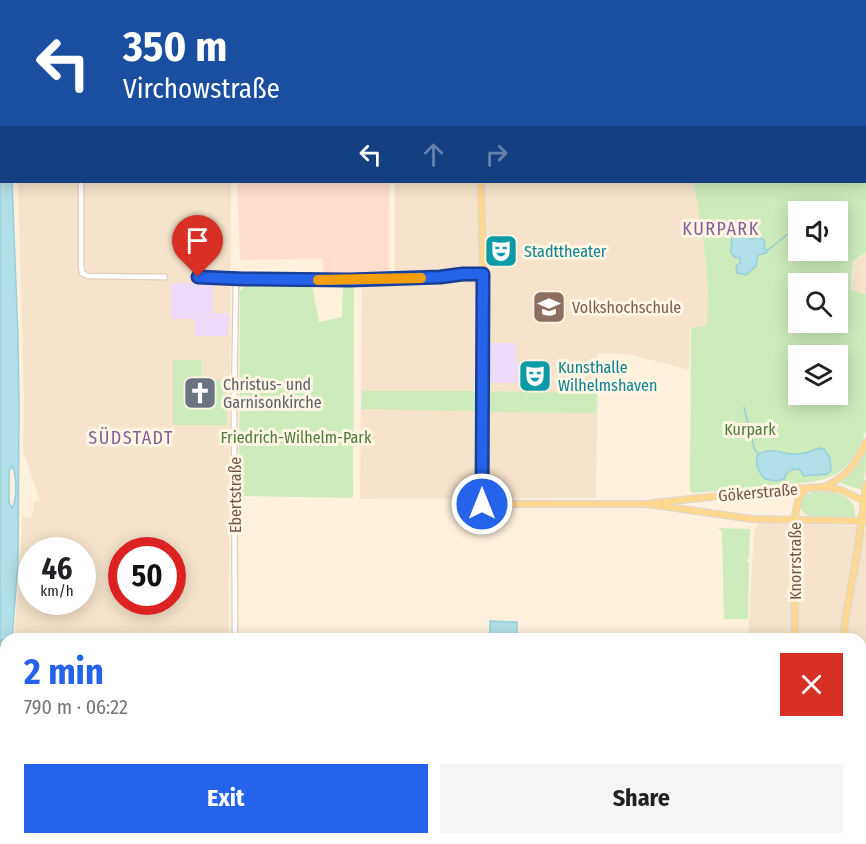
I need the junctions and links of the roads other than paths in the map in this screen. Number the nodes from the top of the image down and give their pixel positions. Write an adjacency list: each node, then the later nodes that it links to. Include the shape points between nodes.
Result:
1 (81, 183): 3 (street, via 82,273)
2 (481, 183): 5 (main road)
3 (165, 277)
4 (198, 277): 6 (street)
5 (483, 277): 6 (street, via 463,274 350,280); 13 (main road, Gökerstraße, via 482,504)
6 (236, 279): 19 (street, Ebertstraße)
7 (866, 442): 9 (main road, via 851,469)
8 (866, 484): 11 (main road)
9 (822, 487): 10 (main road, Gökerstraße); 11 (main road, Gökerstraße, via 839,489)
10 (809, 488): 12 (main road, Knorrstraße); 13 (main road, Gökerstraße)
11 (865, 501): 16 (main road)
12 (797, 502): 14 (main road, Knorrstraße); 15 (main road)
13 (646, 504): 14 (main road, Gökerstraße, via 752,519)
14 (795, 520): 15 (main road, Gökerstraße); 20 (main road, Knorrstraße)
15 (807, 520): 16 (main road, Gökerstraße)
16 (863, 521): 18 (main road)
17 (866, 528): 18 (main road)
18 (859, 538): 21 (main road)
19 (235, 633)
20 (795, 633)
21 (844, 633)

